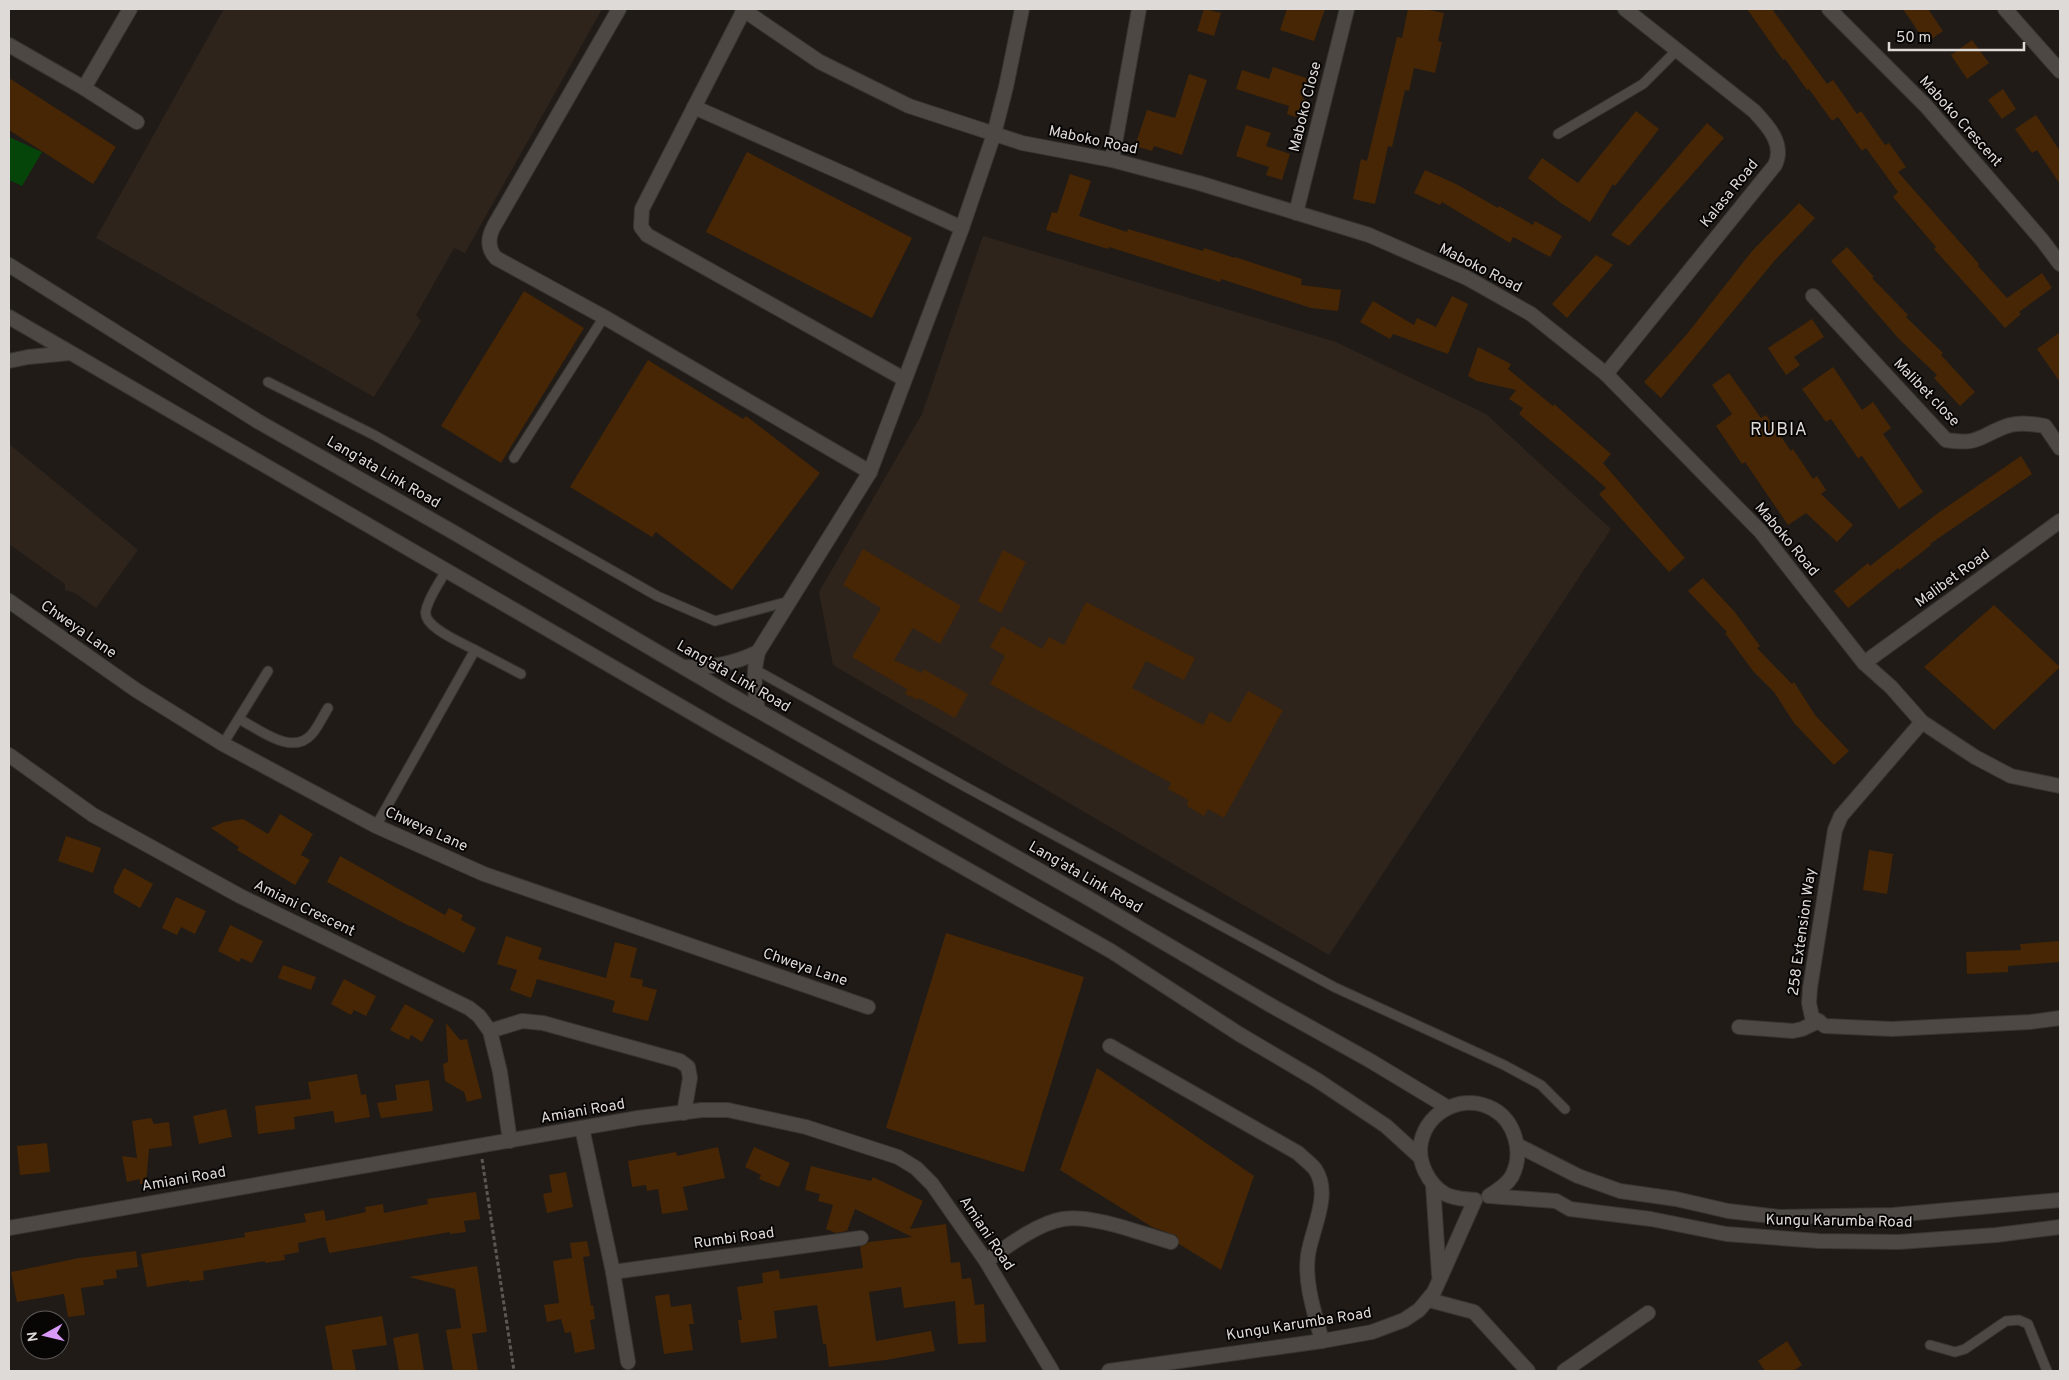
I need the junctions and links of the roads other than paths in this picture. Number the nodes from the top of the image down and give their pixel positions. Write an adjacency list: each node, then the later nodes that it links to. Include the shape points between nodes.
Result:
1 (130, 9): 13 (street)
2 (619, 9): 25 (street, via 490,233 490,248 496,258)
3 (743, 9): 14 (street); 16 (street, Maboko Road, via 820,62 909,106)
4 (1139, 9): 18 (street)
5 (1347, 9): 19 (street, Maboko Close)
6 (1625, 9): 11 (street, Kalasa Road)
7 (1829, 9): 21 (street, Maboko Crescent, via 1926,106)
8 (2005, 9): 12 (street)
9 (1019, 10): 16 (street)
10 (9, 45): 13 (street)
11 (1677, 50): 17 (lane, via 1643,84); 28 (street, Kalasa Road, via 1754,111 1771,130 1779,156)
12 (2060, 71)
13 (84, 88): 15 (street)
14 (694, 106): 20 (street); 29 (street, via 642,209 641,227 647,236)
15 (137, 122)
16 (994, 134): 18 (street, Maboko Road, via 1022,143); 20 (street)
17 (1558, 134)
18 (1112, 160): 19 (street, Maboko Road)
19 (1296, 213): 28 (street, Maboko Road, via 1369,235 1467,278 1531,314)
20 (962, 228): 29 (street)
21 (2060, 264)
22 (9, 265): 41 (street, Lang'ata Link Road, via 259,422)
23 (1814, 296): 31 (street, Malibet close, via 1946,440 1962,443 1978,440 2010,425 2028,423 2046,426)
24 (9, 317): 26 (street)
25 (604, 317): 32 (lane); 33 (street)
26 (70, 353): 27 (street); 35 (street)
27 (9, 362)
28 (1606, 374): 40 (street, Maboko Road, via 1760,532)
29 (904, 379): 33 (street)
30 (268, 382): 37 (lane, via 374,435 657,596 715,621)
31 (2060, 448)
32 (514, 458)
33 (870, 472): 37 (street)
34 (2060, 521): 40 (street, Malibet Road)
35 (446, 571): 38 (lane, via 425,611 426,619 432,626); 65 (street, via 1110,951 1317,1080 1386,1126)
36 (9, 601): 49 (street, Chweya Lane, via 136,690)
37 (790, 601): 39 (street)
38 (475, 650): 44 (lane); 52 (lane)
39 (758, 652): 41 (street, via 720,666); 42 (street)
40 (1864, 663): 48 (street, Maboko Road)
41 (683, 667): 46 (street, Lang'ata Link Road)
42 (754, 669): 46 (street); 60 (lane, via 1334,987 1541,1085)
43 (268, 671): 47 (lane)
44 (521, 674)
45 (328, 708): 47 (lane, via 312,735 299,743 289,744)
46 (758, 710): 59 (street, Lang'ata Link Road, via 1369,1060)
47 (239, 719): 49 (lane)
48 (1922, 722): 51 (street, Maboko Road, via 2011,776); 55 (street, 258 Extension Way, via 1841,816 1835,830 1810,988 1812,1017)
49 (223, 744): 52 (street, Chweya Lane)
50 (9, 755): 57 (street, Amiani Crescent, via 94,815 240,896 469,1008)
51 (2060, 786)
52 (376, 826): 53 (street, Chweya Lane, via 484,874)
53 (868, 1008)
54 (2060, 1018): 55 (street, via 1892,1029 1824,1026)
55 (1819, 1021): 56 (street, via 1793,1031)
56 (1739, 1026)
57 (490, 1031): 61 (street, via 522,1021 543,1023 680,1061 688,1067 690,1078); 63 (street, Amiani Crescent, via 500,1072)
58 (1110, 1046): 77 (street, via 1298,1153 1315,1170 1321,1184 1321,1199 1308,1254 1308,1279)
59 (1447, 1108): 64 (street, via 1463,1102 1493,1108 1504,1117); 65 (street, via 1436,1115 1427,1128 1421,1142)
60 (1564, 1109)
61 (684, 1113): 62 (street, Amiani Road); 72 (street, Amiani Road, via 728,1110 764,1117 898,1157 916,1168 932,1184)
62 (582, 1128): 63 (street, Amiani Road); 73 (street)
63 (510, 1141): 68 (street, Amiani Road)
64 (1517, 1145): 67 (street, via 1578,1176 1620,1191 1780,1217 1893,1215); 69 (street, Kungu Karumba Road, via 1517,1161 1512,1176 1489,1196 1556,1201 1570,1209 1651,1219 1726,1234 1819,1241 1899,1242)
65 (1420, 1157): 66 (street)
66 (1433, 1185): 74 (street); 74 (street, Kungu Karumba Road, via 1445,1194 1475,1200)
67 (2060, 1200)
68 (9, 1228)
69 (2060, 1228)
70 (860, 1238): 73 (street, Rumbi Road)
71 (1171, 1242): 72 (street, via 1088,1219 1063,1219 1026,1233)
72 (986, 1260): 81 (street, Amiani Road)
73 (613, 1272): 79 (street)
74 (1440, 1279): 75 (street, Kungu Karumba Road)
75 (1429, 1300): 77 (street, Kungu Karumba Road, via 1404,1320 1372,1332); 83 (street, via 1474,1312)
76 (1648, 1313): 84 (street)
77 (1322, 1342): 80 (street, Kungu Karumba Road)
78 (1930, 1345): 85 (lane, via 1955,1352 1965,1349 2006,1321 2019,1320 2028,1324)
79 (628, 1362)
80 (1184, 1366): 82 (street, Kungu Karumba Road)
81 (1052, 1371)
82 (1109, 1371)
83 (1528, 1371)
84 (1564, 1371)
85 (2047, 1371)

